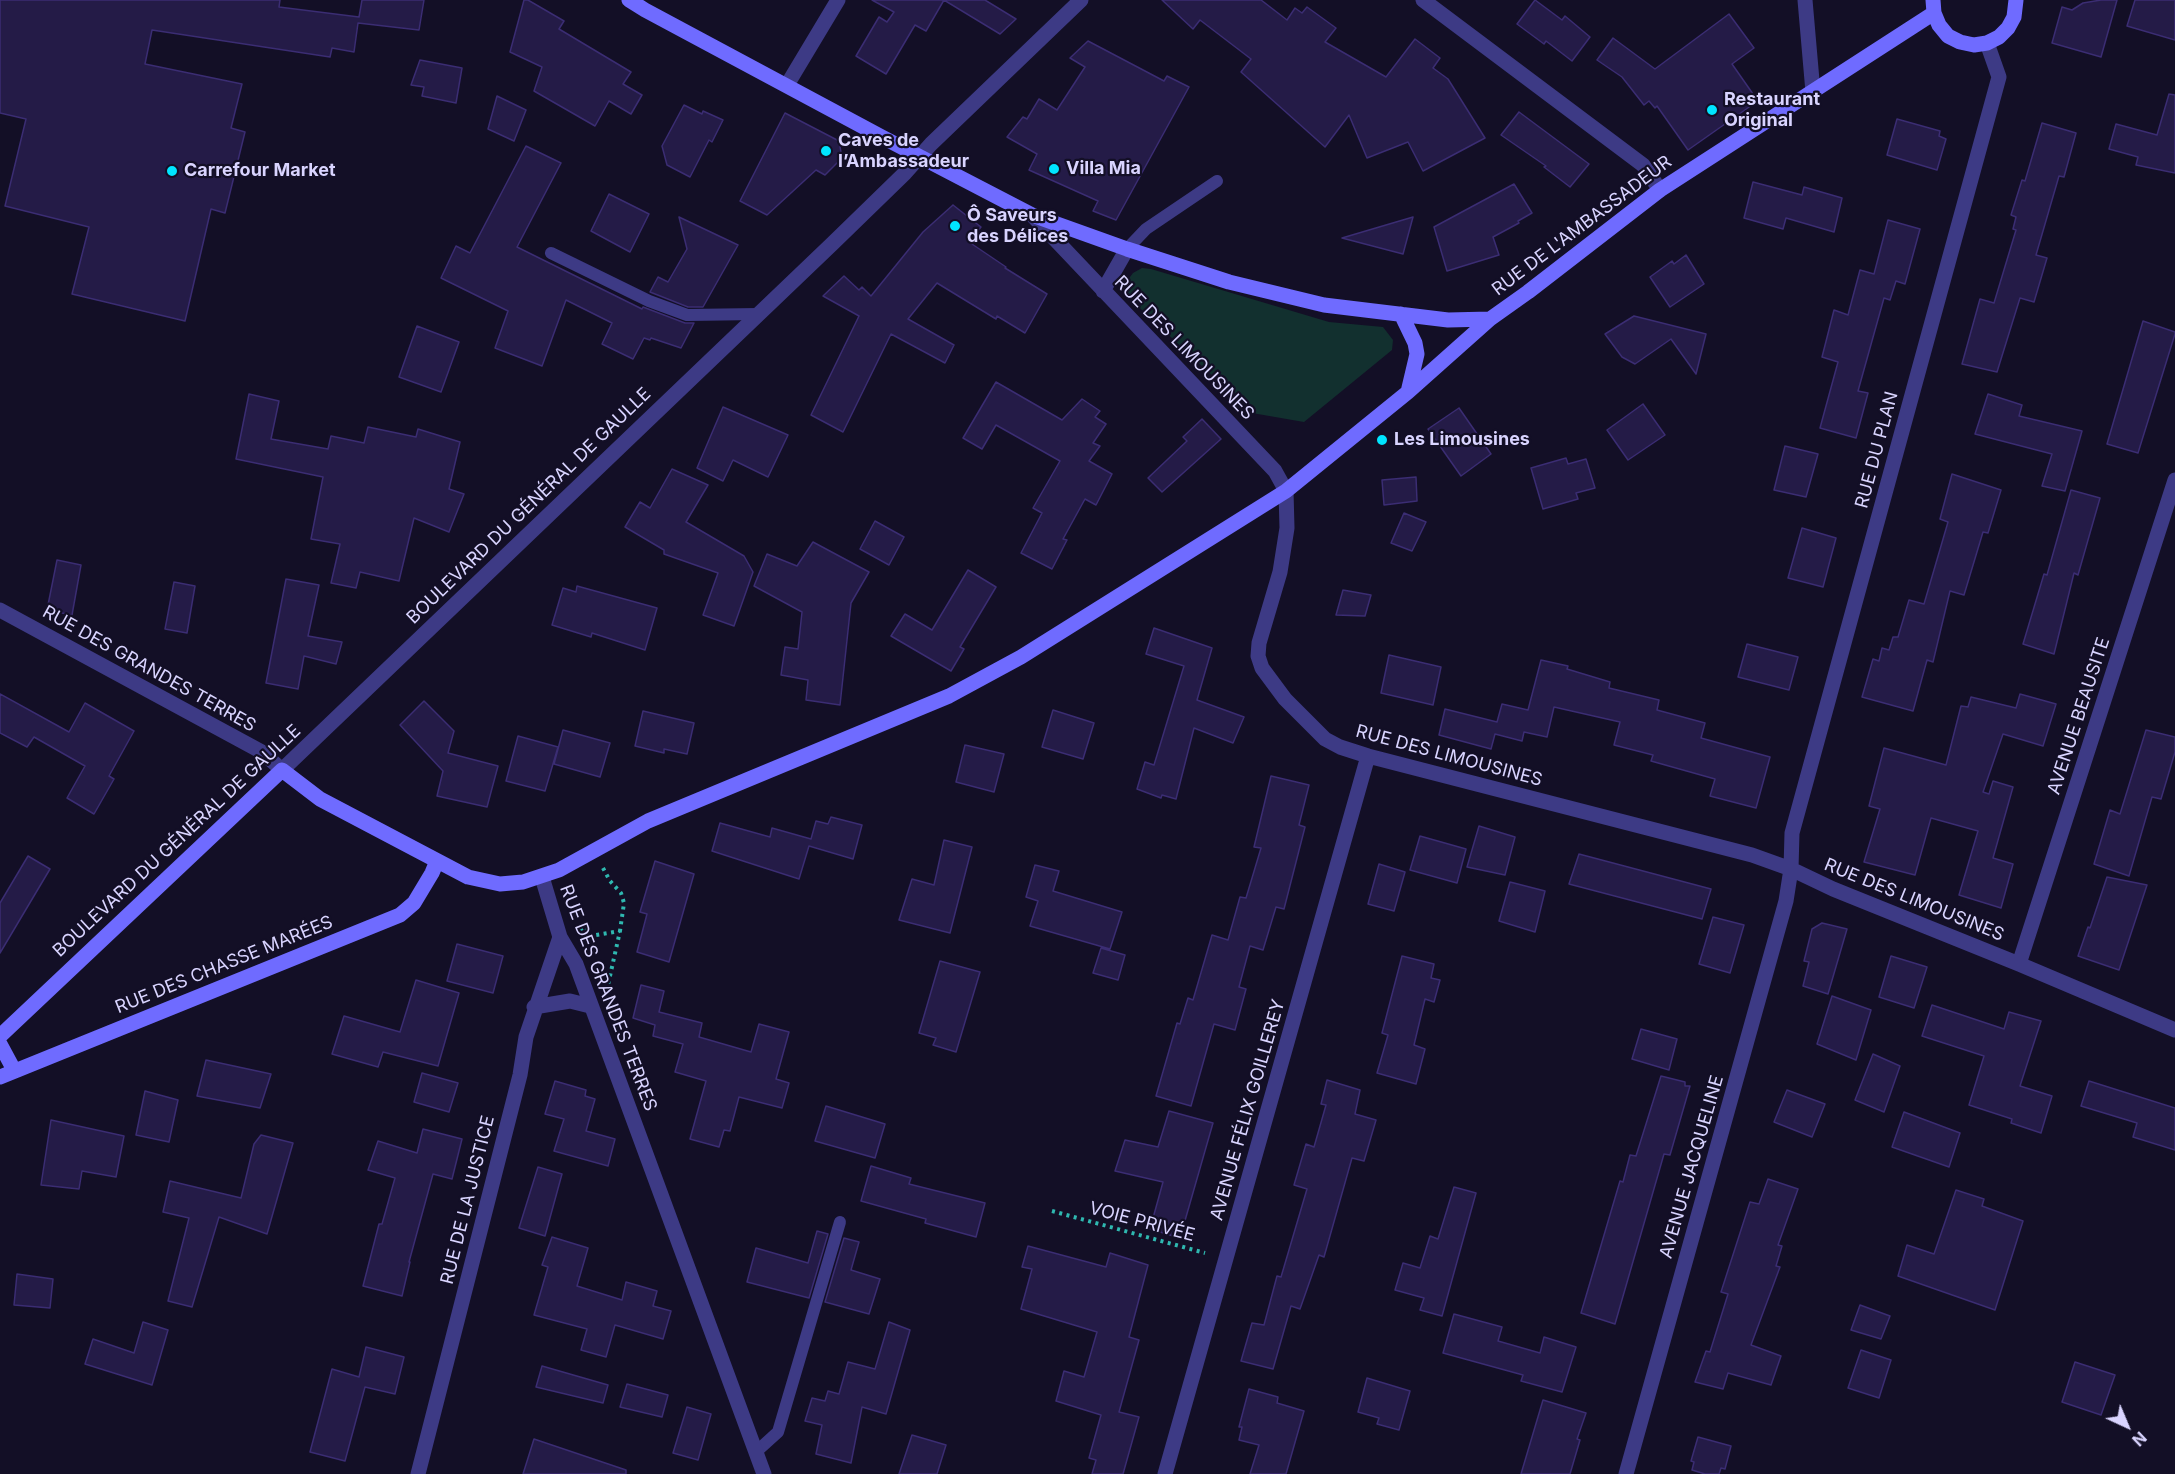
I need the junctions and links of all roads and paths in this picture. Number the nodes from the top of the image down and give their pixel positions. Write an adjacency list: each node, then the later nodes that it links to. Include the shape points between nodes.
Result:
1 (629, 0): 9 (main road, RUE DE L'AMBASSADEUR)
2 (838, 0): 9 (street)
3 (1081, 0): 11 (street, BOULEVARD DU GÉNÉRAL DE GAULLE)
4 (1424, 0): 13 (street, via 1643,165)
5 (1805, 0): 10 (street)
6 (2016, 0): 8 (main road, via 2008,28)
7 (1934, 7): 8 (main road, via 1939,25 1948,36 1974,45); 10 (main road, RUE DE L'AMBASSADEUR)
8 (1987, 43): 30 (street, RUE DU PLAN, via 1999,77 1792,833)
9 (787, 85): 11 (main road, RUE DE L'AMBASSADEUR)
10 (1813, 92): 13 (main road, RUE DE L'AMBASSADEUR)
11 (919, 157): 14 (main road, RUE DE L'AMBASSADEUR); 18 (street, BOULEVARD DU GÉNÉRAL DE GAULLE)
12 (1217, 181): 15 (lane, via 1146,229)
13 (1660, 190): 20 (main road, RUE DE L'AMBASSADEUR)
14 (1032, 215): 15 (main road, RUE DE L'AMBASSADEUR); 17 (street, RUE DES LIMOUSINES)
15 (1127, 249): 17 (street); 19 (main road, RUE DE L'AMBASSADEUR, via 1229,282 1324,305)
16 (551, 253): 18 (lane, via 649,301 687,315)
17 (1103, 291): 23 (street, RUE DES LIMOUSINES, via 1275,471)
18 (758, 314): 27 (street, BOULEVARD DU GÉNÉRAL DE GAULLE)
19 (1401, 314): 20 (main road, RUE DE L'AMBASSADEUR, via 1448,320); 21 (main road, via 1417,354)
20 (1490, 319): 21 (main road)
21 (1408, 392): 23 (main road)
22 (2175, 480): 24 (street, AVENUE BEAUSITE)
23 (1286, 491): 26 (street, RUE DES LIMOUSINES, via 1287,528 1280,572 1258,656 1279,692 1325,739); 31 (main road, via 1021,657 949,696 648,821)
24 (2169, 522): 35 (street, AVENUE BEAUSITE)
25 (0, 610): 27 (street, RUE DES GRANDES TERRES, via 262,753)
26 (1368, 756): 30 (street, RUE DES LIMOUSINES, via 1752,855); 45 (street, AVENUE FÉLIX GOILLEREY)
27 (282, 770): 28 (main road, RUE DES GRANDES TERRES, via 320,799); 40 (main road, BOULEVARD DU GÉNÉRAL DE GAULLE)
28 (437, 861): 31 (main road, RUE DES GRANDES TERRES, via 483,882 511,883); 42 (main road, RUE DES CHASSE MARÉES, via 414,903 400,915)
29 (603, 868): 33 (path, via 624,903)
30 (1791, 869): 35 (street, RUE DES LIMOUSINES); 50 (street, AVENUE JACQUELINE, via 1786,901)
31 (542, 877): 34 (street, RUE DES GRANDES TERRES)
32 (575, 931): 33 (path, via 586,927 590,936)
33 (620, 931): 36 (path)
34 (560, 938): 37 (street, RUE DES GRANDES TERRES, via 576,964); 38 (street, RUE DE LA JUSTICE)
35 (2019, 964): 39 (street, RUE DES LIMOUSINES)
36 (607, 990)
37 (590, 1006): 38 (street, via 561,1001); 46 (street, RUE DES GRANDES TERRES)
38 (534, 1007): 47 (street, RUE DE LA JUSTICE)
39 (2175, 1030)
40 (0, 1036)
41 (0, 1044): 42 (main road)
42 (7, 1073)
43 (1052, 1212): 45 (path, VOIE PRIVÉE)
44 (840, 1222): 46 (lane, via 777,1432)
45 (1226, 1259): 49 (street, AVENUE FÉLIX GOILLEREY)
46 (757, 1451): 48 (street, RUE DES GRANDES TERRES)
47 (418, 1474)
48 (764, 1474)
49 (1165, 1474)
50 (1626, 1474)

